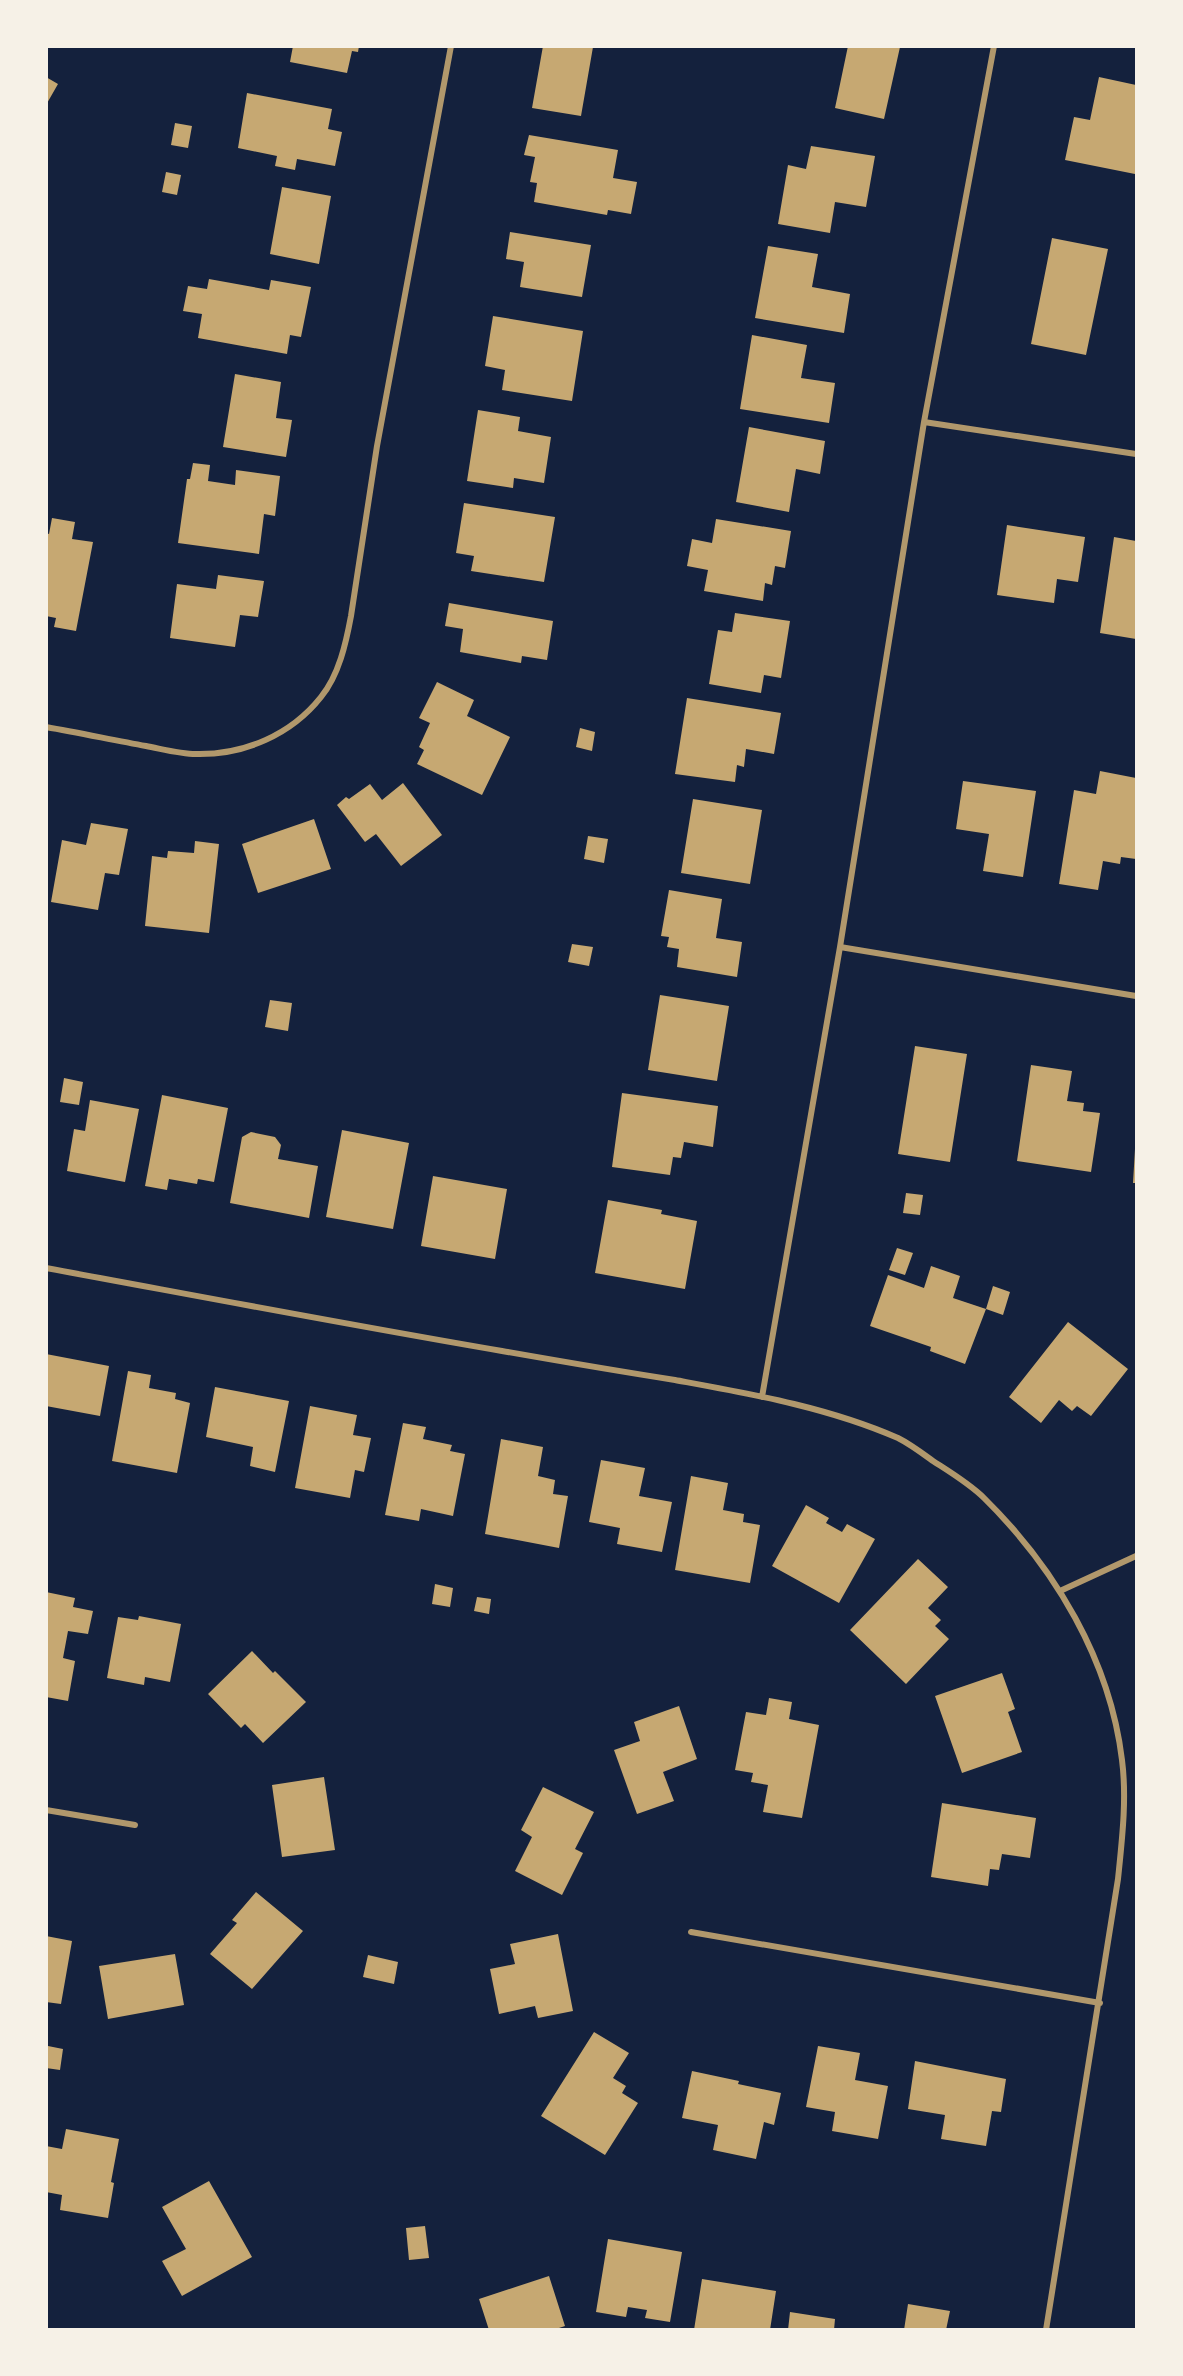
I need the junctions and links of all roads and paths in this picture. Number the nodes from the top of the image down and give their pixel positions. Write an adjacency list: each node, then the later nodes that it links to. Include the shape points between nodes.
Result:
1 (451, 46): 5 (street, via 377,446 348,634 322,696 301,719 267,740 233,752 194,754)
2 (994, 46): 3 (street)
3 (924, 422): 4 (street); 6 (street)
4 (1137, 454)
5 (46, 727)
6 (840, 947): 7 (street); 9 (street)
7 (1137, 996)
8 (46, 1268): 9 (street)
9 (762, 1397): 11 (street, via 813,1407 903,1440 982,1496)
10 (1137, 1556): 11 (street)
11 (1060, 1591): 15 (street, via 1100,1672 1122,1760 1124,1821)
12 (46, 1810): 13 (street)
13 (135, 1825)
14 (691, 1932): 15 (street)
15 (1100, 2003): 16 (street)
16 (1046, 2330)

